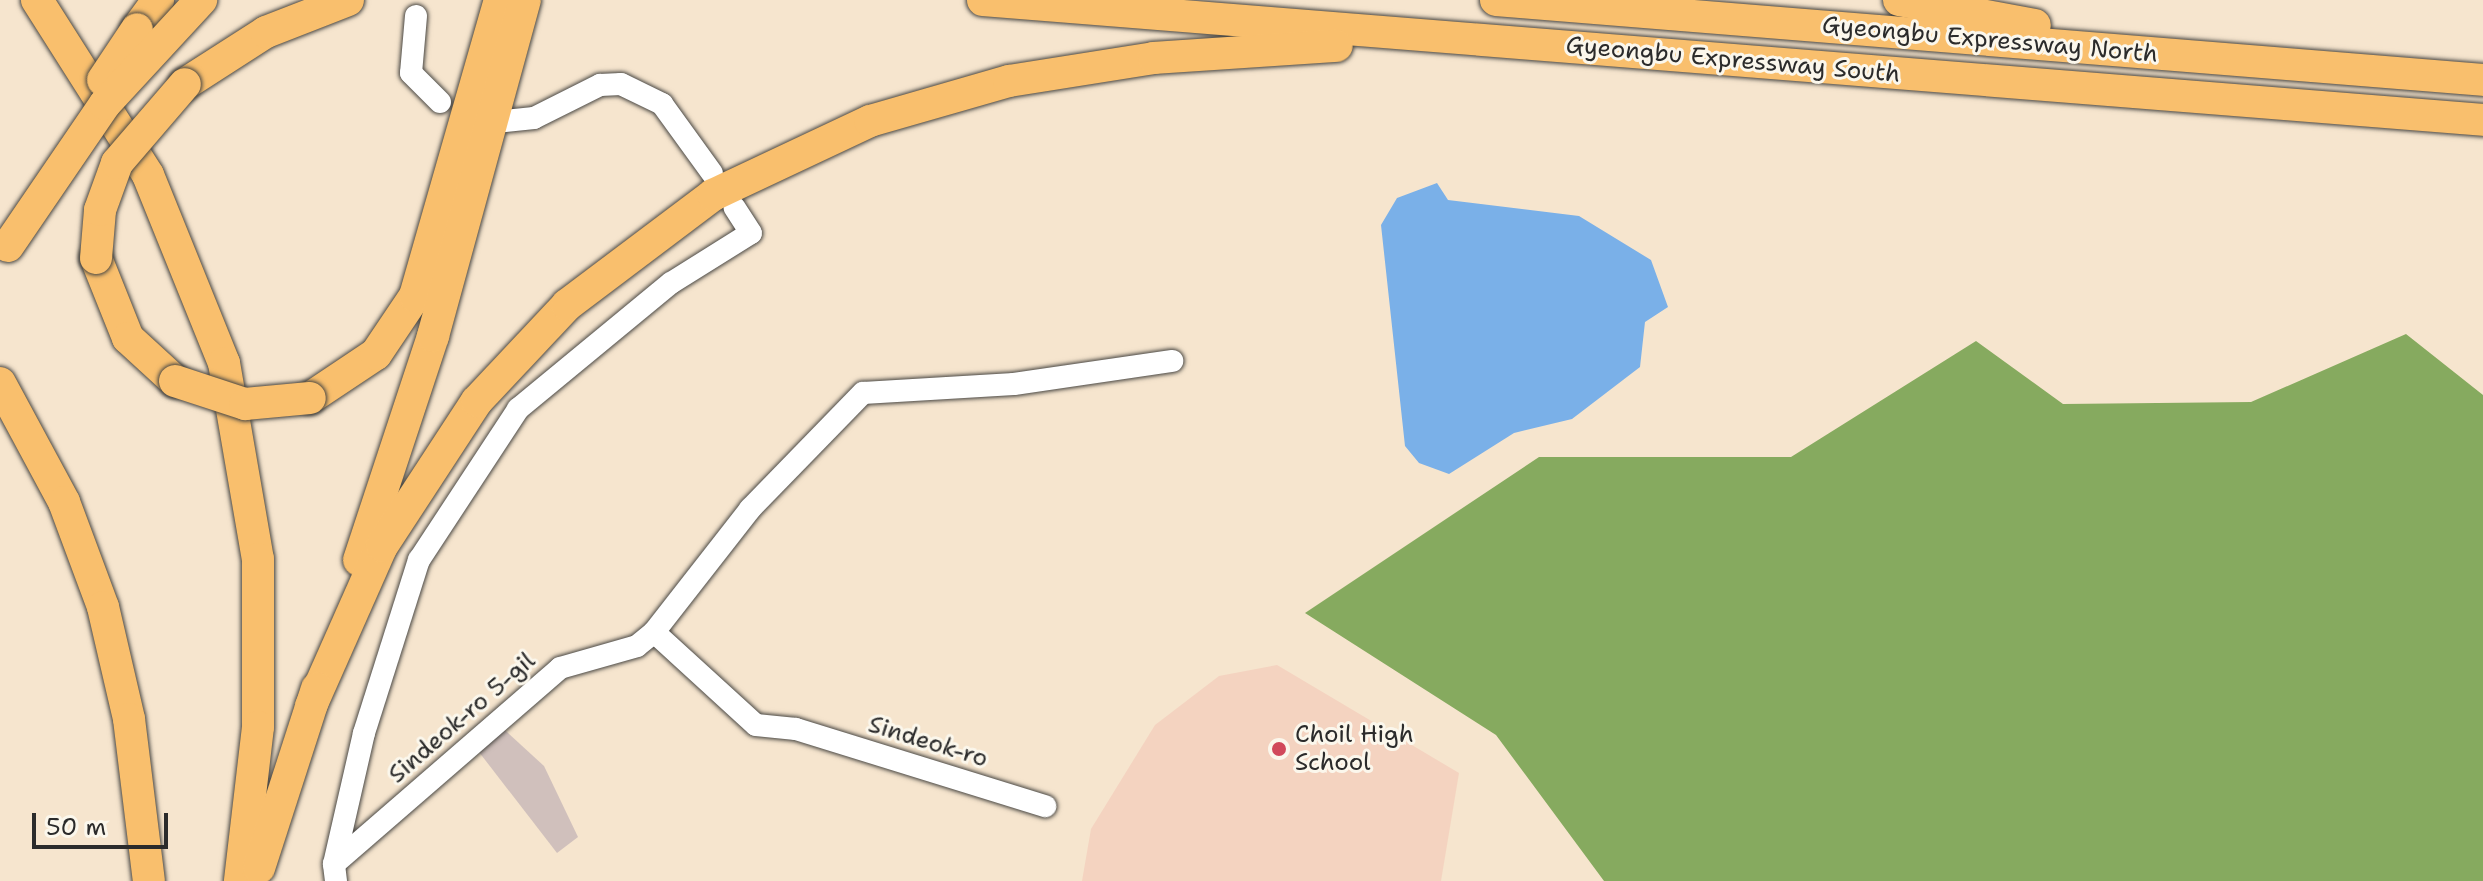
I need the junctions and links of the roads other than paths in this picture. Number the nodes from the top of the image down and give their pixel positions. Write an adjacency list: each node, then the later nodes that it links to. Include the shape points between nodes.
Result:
1 (37, 0): 27 (highway, via 148,175 224,363 258,559 258,727)
2 (158, 0): 19 (highway, bridge)
3 (201, 0): 19 (highway, bridge, via 105,104)
4 (348, 0): 5 (highway, bridge, via 266,32 185,84 117,163 100,210 96,258 128,338 175,381 245,404 310,398 376,354 415,296)
5 (500, 0)
6 (525, 0): 23 (highway, via 433,336)
7 (983, 0): 11 (highway, Gyeongbu Expressway South)
8 (1496, 0): 12 (highway, Gyeongbu Expressway North)
9 (1899, 0): 12 (highway)
10 (416, 16): 14 (street, via 411,73)
11 (1529, 43): 15 (highway, Gyeongbu Expressway South); 23 (highway, via 1272,48 1051,72 870,121 746,175 612,266 503,370 382,546)
12 (2207, 57): 13 (highway, Gyeongbu Expressway North)
13 (2483, 80)
14 (440, 102)
15 (2483, 120)
16 (505, 121): 17 (street, via 534,118 600,85 621,84 662,104)
17 (712, 173)
18 (735, 208): 25 (street, via 751,233 671,283 518,409 419,560 364,733)
19 (4, 254)
20 (1172, 361): 22 (street, via 1014,384 863,393 750,509)
21 (0, 383): 26 (highway, via 58,488 103,607 129,719)
22 (654, 632): 24 (street, Sindeok-ro, via 756,725 796,729); 25 (street, Sindeok-ro 5-gil, via 637,646 560,668)
23 (311, 706): 28 (highway)
24 (1045, 806)
25 (335, 872)
26 (149, 881)
27 (240, 881)
28 (255, 881)

